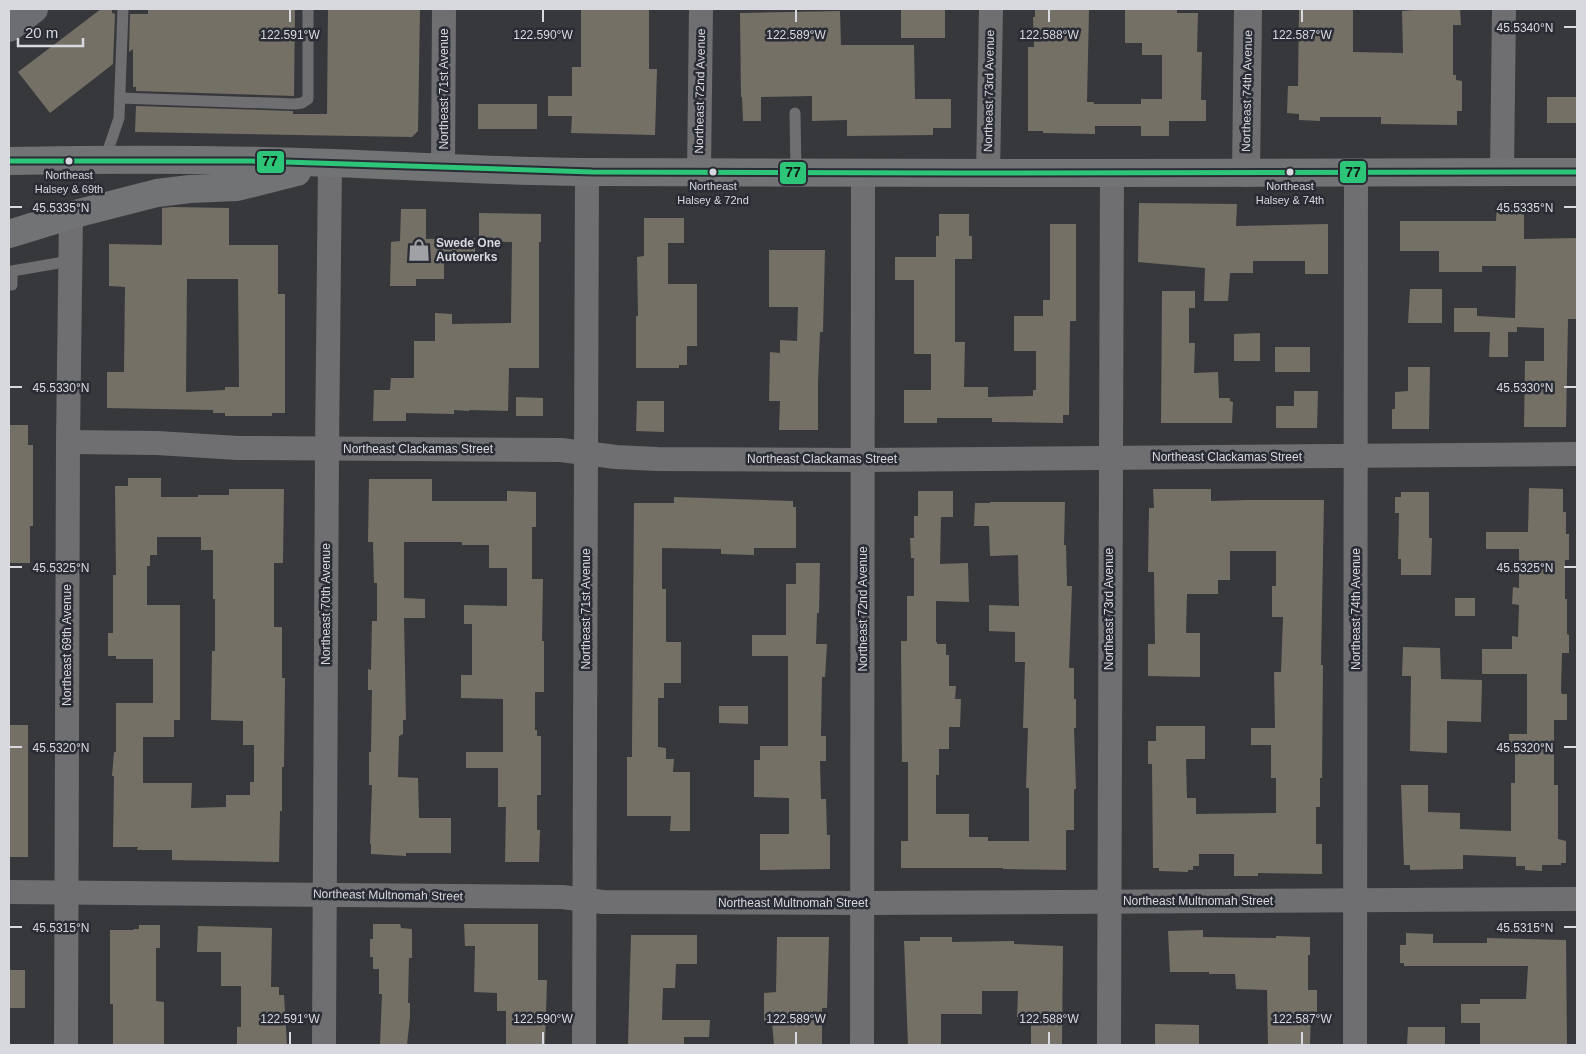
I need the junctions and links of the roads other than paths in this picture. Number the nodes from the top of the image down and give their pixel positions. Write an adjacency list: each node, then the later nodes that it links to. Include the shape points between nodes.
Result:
1 (34, 9): 9 (highway)
2 (123, 9): 10 (lane)
3 (308, 9): 10 (lane, via 308,99 302,103)
4 (444, 9): 15 (street, Northeast 71st Avenue)
5 (701, 9): 19 (street, Northeast 72nd Avenue)
6 (990, 9): 25 (street, Northeast 73rd Avenue)
7 (1248, 9): 23 (street, Northeast 74th Avenue)
8 (1504, 9): 17 (street)
9 (9, 28)
10 (120, 98): 12 (lane, via 119,118)
11 (795, 113): 20 (lane)
12 (105, 159): 13 (main road); 14 (main road)
13 (9, 161)
14 (330, 163): 15 (main road); 26 (main road, via 237,188 157,193); 31 (street, Northeast 70th Avenue)
15 (443, 168): 16 (main road)
16 (587, 172): 19 (main road); 32 (street, Northeast 71st Avenue)
17 (1502, 172): 18 (main road); 24 (main road)
18 (1577, 172)
19 (700, 173): 20 (main road)
20 (796, 173): 21 (main road)
21 (863, 173): 25 (main road); 36 (street, Northeast 72nd Avenue)
22 (1112, 173): 23 (main road); 25 (main road); 35 (street, Northeast 73rd Avenue)
23 (1246, 173): 24 (main road)
24 (1356, 173): 34 (street, Northeast 74th Avenue)
25 (988, 174)
26 (71, 215): 27 (main road); 28 (street, Northeast 69th Avenue)
27 (9, 234)
28 (70, 261): 29 (lane, via 12,271); 30 (street, Northeast 69th Avenue)
29 (12, 285)
30 (68, 442): 31 (street, Northeast Clackamas Street); 38 (street, Northeast 69th Avenue)
31 (327, 449): 32 (street, Northeast Clackamas Street, via 561,450); 39 (street, Northeast 70th Avenue)
32 (586, 453): 36 (street, Northeast Clackamas Street, via 657,459); 42 (street, Northeast 71st Avenue)
33 (1577, 454): 34 (street, Northeast Clackamas Street)
34 (1357, 456): 35 (street, Northeast Clackamas Street); 40 (street, Northeast 74th Avenue)
35 (1110, 458): 36 (street, Northeast Clackamas Street); 43 (street, Northeast 73rd Avenue)
36 (864, 460): 44 (street, Northeast 72nd Avenue)
37 (9, 892): 38 (street, Northeast Multnomah Street)
38 (66, 893): 39 (street, Northeast Multnomah Street); 45 (street, Northeast 69th Avenue)
39 (324, 894): 42 (street, Northeast Multnomah Street); 46 (street, Northeast 70th Avenue)
40 (1356, 899): 41 (street, Northeast Multnomah Street); 43 (street, Northeast Multnomah Street); 50 (street, Northeast 74th Avenue)
41 (1577, 899)
42 (585, 900): 44 (street, Northeast Multnomah Street); 47 (street, Northeast 71st Avenue)
43 (1109, 901): 44 (street, Northeast Multnomah Street); 49 (street, Northeast 73rd Avenue)
44 (862, 903): 48 (street, Northeast 72nd Avenue)
45 (66, 1045)
46 (324, 1045)
47 (584, 1045)
48 (862, 1045)
49 (1109, 1045)
50 (1355, 1045)

